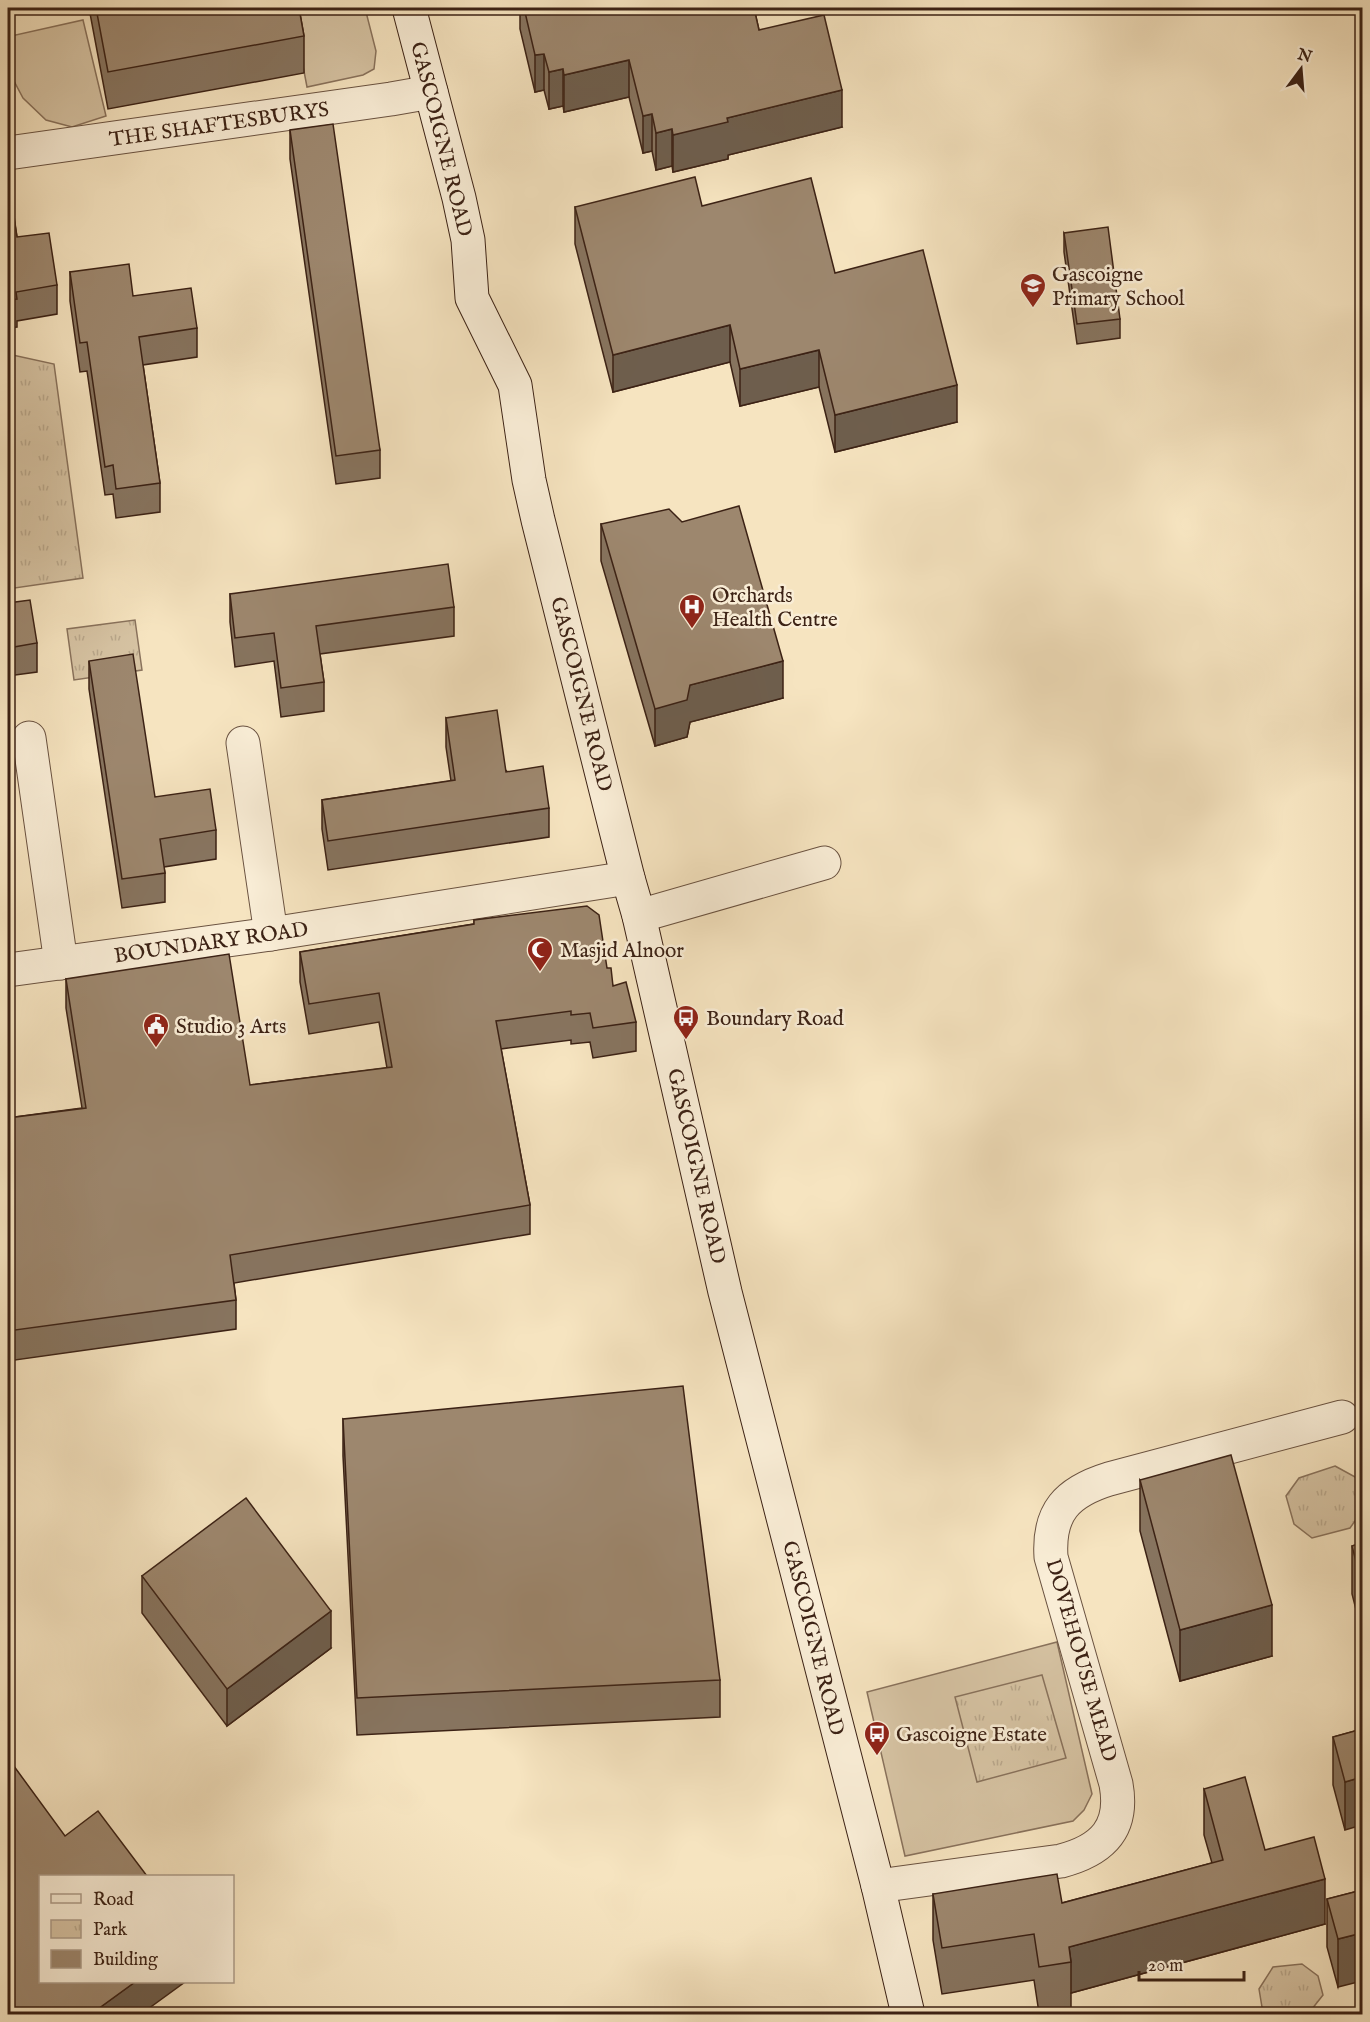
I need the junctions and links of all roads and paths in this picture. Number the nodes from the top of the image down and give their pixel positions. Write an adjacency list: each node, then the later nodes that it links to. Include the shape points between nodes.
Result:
1 (409, 8): 2 (street, GASCOIGNE ROAD)
2 (431, 92): 3 (street, THE SHAFTESBURYS); 7 (street, GASCOIGNE ROAD, via 468,240 472,298 515,385 532,490)
3 (8, 153)
4 (29, 738): 10 (street)
5 (243, 744): 9 (street)
6 (824, 863): 8 (street)
7 (628, 878): 8 (street, GASCOIGNE ROAD); 9 (street, BOUNDARY ROAD)
8 (639, 916): 13 (street, GASCOIGNE ROAD, via 725,1292)
9 (271, 934): 10 (street, BOUNDARY ROAD)
10 (62, 963): 11 (street, BOUNDARY ROAD)
11 (8, 970)
12 (1342, 1417): 13 (street, DOVEHOUSE MEAD, via 1109,1479 1066,1500 1052,1528 1051,1557 1116,1784 1115,1822 1100,1844 1068,1859)
13 (878, 1886): 14 (street, GASCOIGNE ROAD)
14 (908, 2014)

